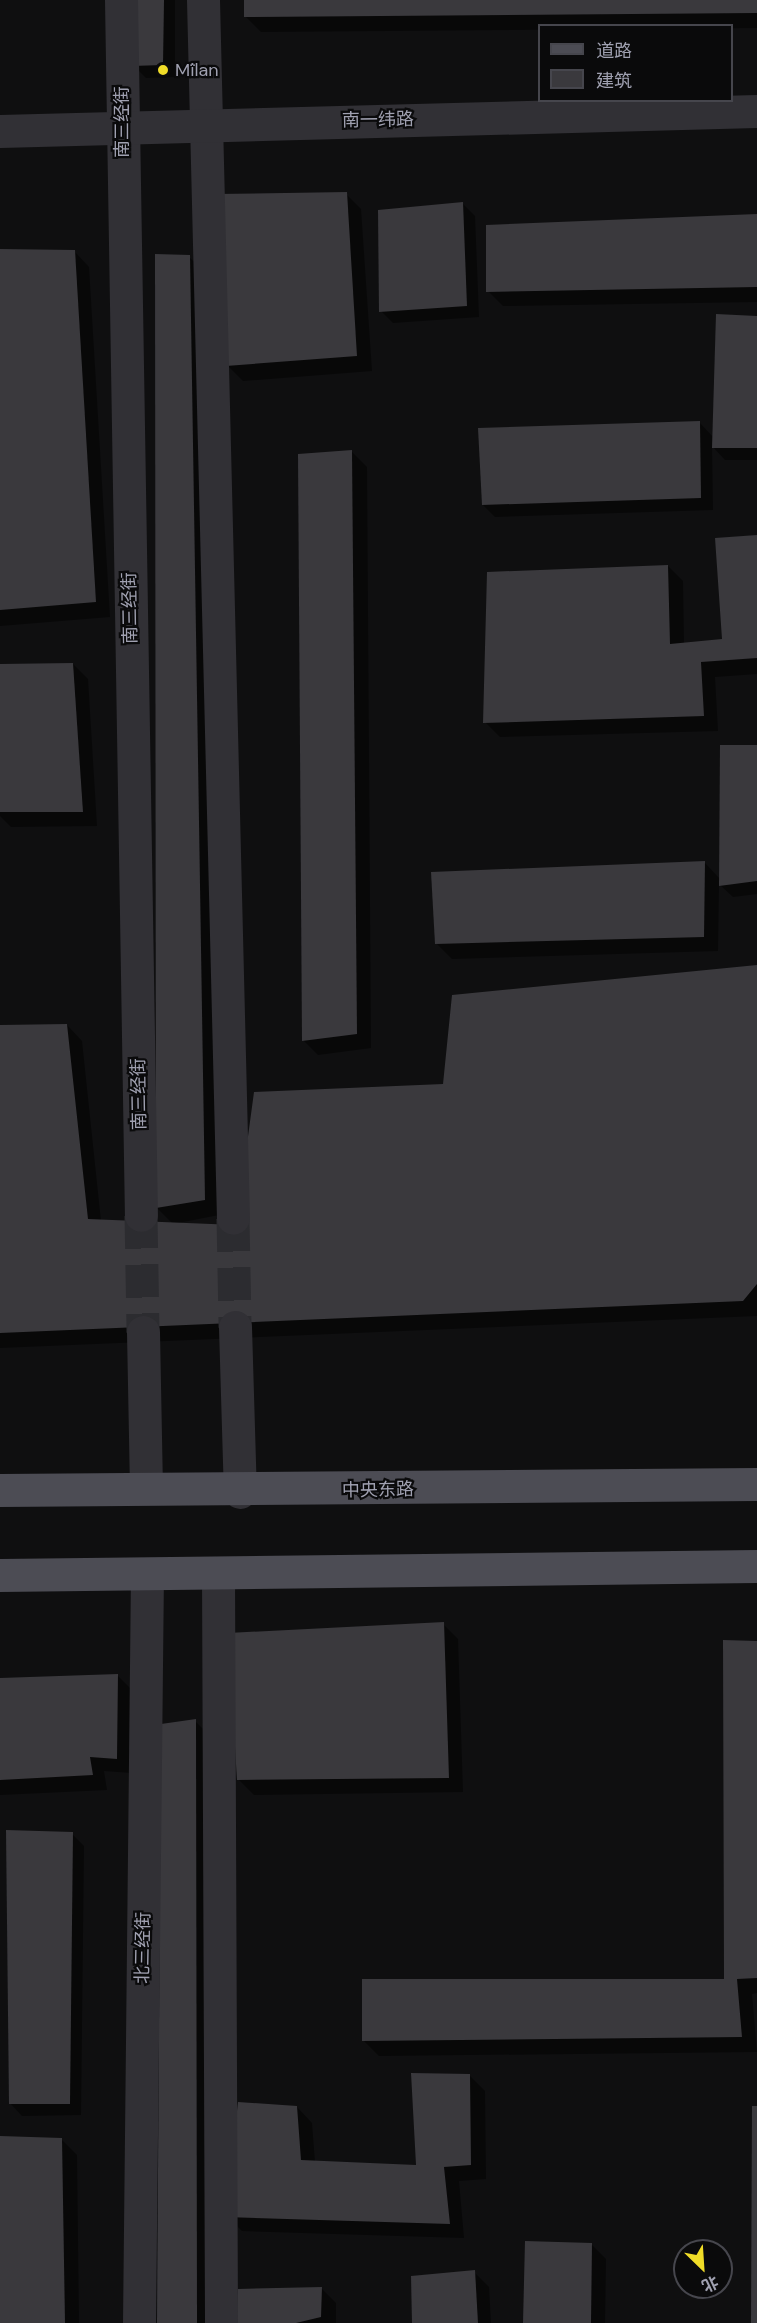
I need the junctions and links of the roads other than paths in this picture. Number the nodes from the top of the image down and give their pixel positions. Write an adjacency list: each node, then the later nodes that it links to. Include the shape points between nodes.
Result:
1 (121, 0): 5 (street, 南三经街)
2 (203, 0): 4 (street)
3 (757, 111): 4 (street, 南一纬路)
4 (203, 124): 5 (street, 南一纬路); 8 (street)
5 (121, 127): 6 (street, 南一纬路); 7 (street, 南三经街)
6 (0, 131)
7 (141, 1215)
8 (233, 1218)
9 (236, 1328): 14 (street)
10 (144, 1332): 12 (street)
11 (757, 1484): 14 (main road, 中央东路)
12 (146, 1487): 13 (main road, 中央东路); 14 (main road, 中央东路)
13 (0, 1490)
14 (240, 1492)
15 (757, 1566): 16 (main road)
16 (218, 1573): 17 (main road); 20 (street)
17 (147, 1574): 18 (main road); 19 (street, 北三经街)
18 (0, 1575)
19 (139, 2323)
20 (221, 2323)

